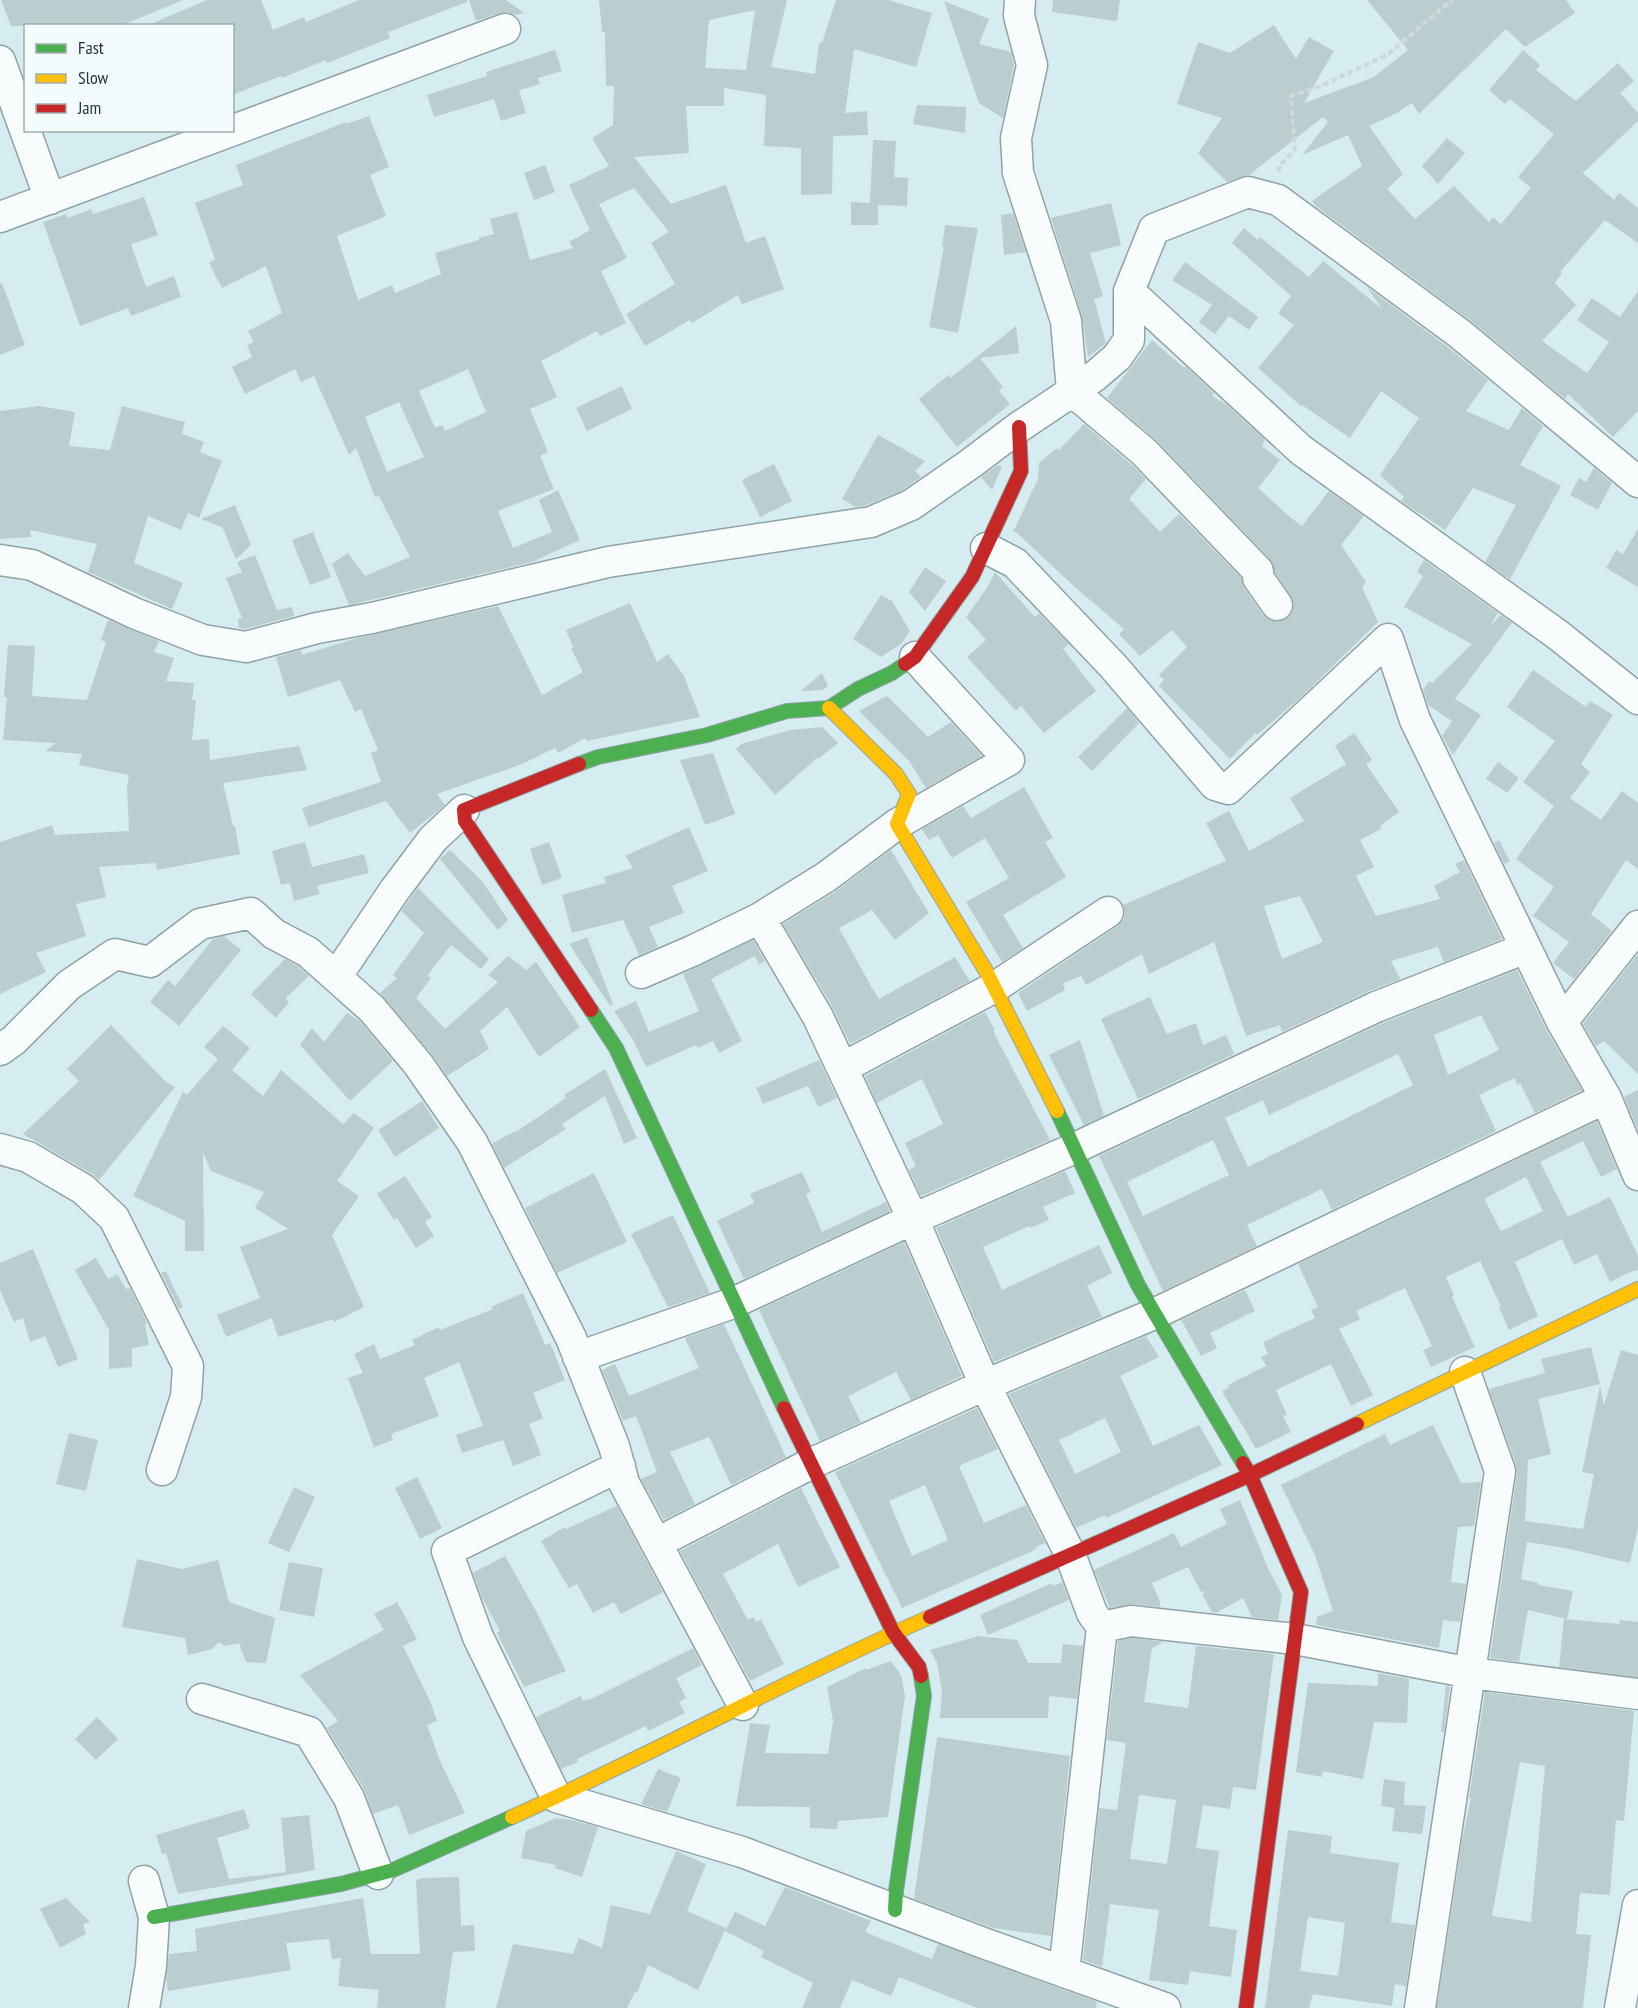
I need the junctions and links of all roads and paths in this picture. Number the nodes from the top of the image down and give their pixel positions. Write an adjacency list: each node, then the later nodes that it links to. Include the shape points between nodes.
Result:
1 (1020, 0): 13 (street, via 1019,16 1032,65 1016,138 1018,173 1066,321)
2 (1452, 0): 10 (path, via 1387,55 1291,96 1294,150 1279,166)
3 (505, 29): 6 (street)
4 (0, 61): 5 (street)
5 (24, 127)
6 (234, 130)
7 (26, 132): 9 (street)
8 (229, 132): 9 (street)
9 (50, 199): 11 (street)
10 (1278, 200): 12 (street, via 1248,192 1155,229); 15 (street, via 1460,334)
11 (0, 217)
12 (1129, 291): 13 (street, via 1129,340 1117,357); 20 (street, via 1301,450 1558,635)
13 (1072, 391): 14 (street); 18 (street, via 1144,452 1258,571 1258,578)
14 (1019, 427): 16 (street, via 1021,471); 17 (street, via 911,505 871,522 608,562 246,646 203,640 32,565)
15 (1638, 482)
16 (986, 548): 19 (street, via 972,577); 27 (street, via 1015,563 1113,666 1215,785 1227,789 1388,639 1415,720)
17 (0, 560)
18 (1278, 604)
19 (915, 657): 21 (street); 23 (street, via 1010,760)
20 (1638, 699)
21 (829, 708): 22 (street, via 787,711 708,735 598,757); 23 (street, via 896,774 909,794)
22 (464, 810): 29 (street, via 427,847); 40 (street, via 465,821 616,1048)
23 (897, 824): 25 (street, via 826,877); 30 (street)
24 (1108, 912): 30 (street)
25 (760, 918): 28 (street); 33 (street, via 818,1017)
26 (1638, 926): 31 (street)
27 (1526, 948): 31 (street); 35 (street, via 1376,1007)
28 (641, 973)
29 (336, 977): 32 (street, via 308,952 274,934 251,913 200,924 150,962 115,954 69,985); 42 (street, via 372,1009 418,1064 472,1142)
30 (995, 987): 33 (street); 35 (street)
31 (1562, 1022): 34 (street)
32 (0, 1050)
33 (842, 1068): 38 (street)
34 (1606, 1098): 37 (street); 41 (street)
35 (1075, 1148): 38 (street); 41 (street)
36 (0, 1149): 47 (street, via 28,1157 83,1189 114,1218 188,1366 186,1397)
37 (1638, 1175)
38 (913, 1220): 40 (street); 44 (street)
39 (1638, 1289): 43 (street)
40 (733, 1303): 42 (street); 45 (street)
41 (1155, 1314): 44 (street); 48 (street)
42 (578, 1357): 46 (street)
43 (1465, 1372): 48 (street); 54 (street, via 1500,1471)
44 (985, 1384): 45 (street); 50 (street)
45 (810, 1464): 49 (street); 52 (street)
46 (620, 1466): 49 (street, via 624,1483); 58 (street, via 447,1551 478,1637)
47 (162, 1470)
48 (1250, 1475): 50 (street); 53 (street, via 1301,1592)
49 (657, 1543): 57 (street)
50 (1070, 1554): 51 (street, via 1092,1612); 52 (street)
51 (1102, 1627): 53 (street, via 1131,1621); 64 (street)
52 (893, 1632): 57 (street); 62 (street, via 919,1667 924,1696)
53 (1295, 1639): 54 (street); 67 (street)
54 (1471, 1673): 55 (street); 68 (street)
55 (1638, 1694)
56 (202, 1699): 59 (street, via 309,1732 349,1798)
57 (743, 1705): 58 (street)
58 (556, 1797): 59 (street); 62 (street, via 742,1852)
59 (378, 1874): 63 (street)
60 (144, 1881): 63 (street)
61 (1638, 1905): 69 (street)
62 (895, 1910): 64 (street)
63 (154, 1917): 65 (street)
64 (1064, 1972): 66 (street)
65 (144, 2008)
66 (1165, 2008)
67 (1246, 2008)
68 (1420, 2008)
69 (1620, 2008)

